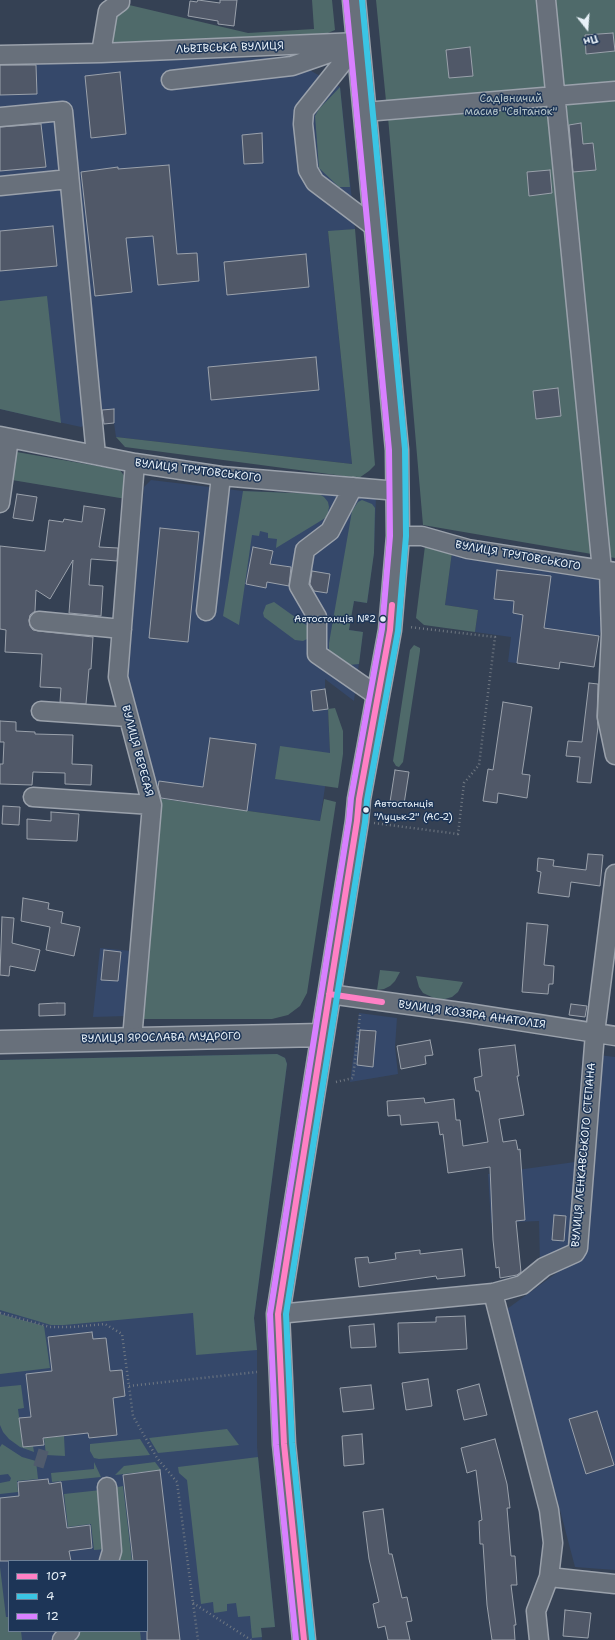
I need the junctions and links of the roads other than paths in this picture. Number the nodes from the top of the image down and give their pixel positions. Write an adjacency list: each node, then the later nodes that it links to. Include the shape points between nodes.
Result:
1 (120, 0): 5 (street, via 108,11)
2 (354, 0): 4 (main road)
3 (546, 0): 9 (street)
4 (359, 42): 5 (street, ЛЬВІВСЬКА ВУЛИЦЯ); 7 (street, via 292,66); 10 (main road); 14 (street, via 304,111 304,132 308,170 315,182)
5 (101, 53): 6 (street, ЛЬВІВСЬКА ВУЛИЦЯ)
6 (0, 56)
7 (171, 80)
8 (615, 91): 9 (street)
9 (556, 95): 10 (street); 23 (street)
10 (365, 112): 14 (main road)
11 (0, 117): 12 (street, via 63,111)
12 (70, 179): 13 (street); 16 (street)
13 (0, 186)
14 (376, 228): 20 (main road, via 397,450)
15 (4, 437): 16 (street, ВУЛИЦЯ ТРУТОВСЬКОГО); 21 (street)
16 (96, 455): 17 (street, ВУЛИЦЯ ТРУТОВСЬКОГО)
17 (135, 463): 18 (street, ВУЛИЦЯ ТРУТОВСЬКОГО); 26 (street, ВУЛИЦЯ ВЕРЕСАЯ)
18 (221, 476): 19 (street, ВУЛИЦЯ ТРУТОВСЬКОГО); 24 (street)
19 (353, 487): 20 (street, ВУЛИЦЯ ТРУТОВСЬКОГО); 27 (street, via 330,531 305,550 299,586 317,617 317,654)
20 (398, 491): 22 (main road)
21 (0, 503)
22 (398, 536): 23 (street, ВУЛИЦЯ ТРУТОВСЬКОГО, via 422,536 468,549); 27 (main road, via 390,630)
23 (609, 571): 30 (street, via 611,634 607,717)
24 (206, 611)
25 (39, 621): 26 (street)
26 (122, 629): 29 (street, ВУЛИЦЯ ВЕРЕСАЯ, via 118,677)
27 (379, 697): 34 (main road, via 359,799)
28 (41, 711): 29 (street)
29 (128, 717): 32 (street, ВУЛИЦЯ ВЕРЕСАЯ)
30 (615, 755)
31 (33, 797): 32 (street)
32 (152, 805): 38 (street, ВУЛИЦЯ ВЕРЕСАЯ)
33 (615, 874): 35 (street, ВУЛИЦЯ ЛЕНКАВСЬКОГО СТЕПАНА)
34 (329, 994): 35 (street, ВУЛИЦЯ КОЗЯРА АНАТОЛІЯ); 36 (main road)
35 (595, 1033): 37 (street, ВУЛИЦЯ КОЗЯРА АНАТОЛІЯ); 40 (street, ВУЛИЦЯ ЛЕНКАВСЬКОГО СТЕПАНА, via 578,1248 575,1253 544,1267 522,1285)
36 (322, 1035): 38 (main road, ВУЛИЦЯ ЯРОСЛАВА МУДРОГО); 41 (main road)
37 (615, 1036)
38 (132, 1039): 39 (main road, ВУЛИЦЯ ЯРОСЛАВА МУДРОГО)
39 (0, 1042)
40 (493, 1293): 41 (street); 44 (street, via 549,1510 553,1543)
41 (278, 1314): 48 (main road, via 284,1444)
42 (107, 1487): 43 (street, via 112,1551)
43 (109, 1560)
44 (549, 1577): 45 (street); 49 (street, via 536,1611)
45 (615, 1584)
46 (69, 1632): 47 (street)
47 (62, 1640)
48 (304, 1640)
49 (539, 1640)

